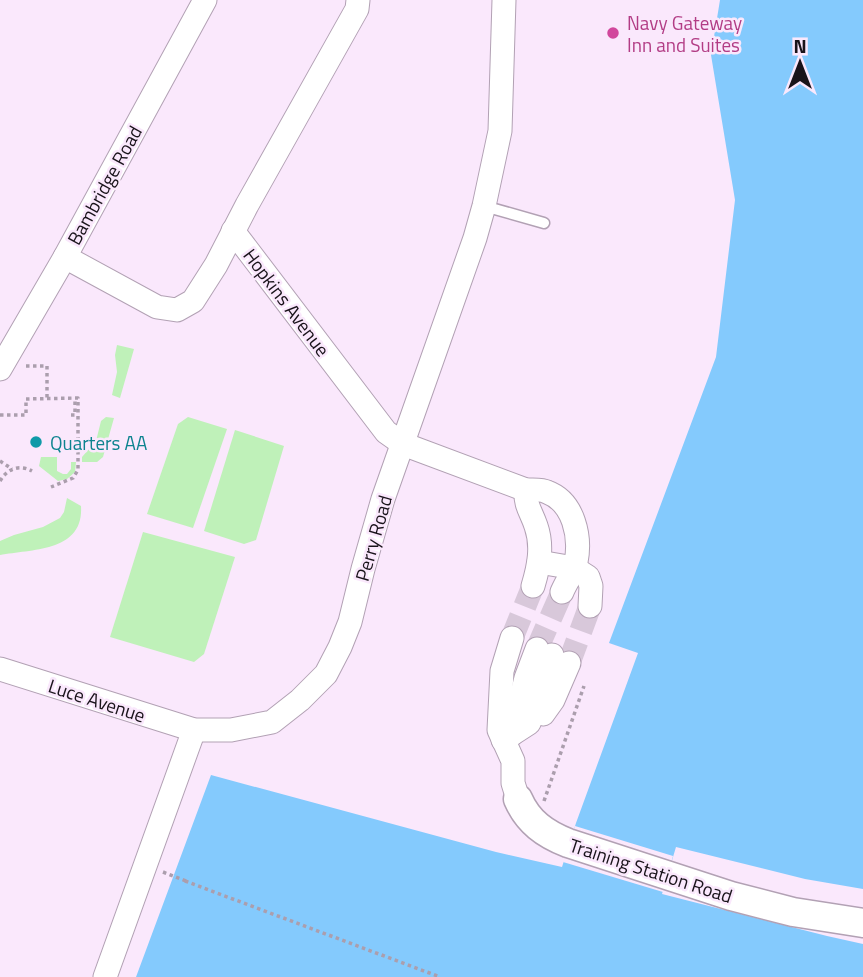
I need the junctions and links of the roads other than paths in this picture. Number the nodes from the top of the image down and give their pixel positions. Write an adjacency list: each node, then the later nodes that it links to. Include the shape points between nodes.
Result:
1 (205, 0): 7 (street, Bambridge Road)
2 (358, 0): 6 (street, Hopkins Avenue)
3 (504, 0): 4 (street, Perry Road, via 500,131)
4 (484, 206): 5 (lane); 9 (street, Perry Road)
5 (544, 223)
6 (233, 231): 7 (street, via 193,301 177,310 157,307); 9 (street, Hopkins Avenue, via 387,432)
7 (65, 257): 8 (street, Bambridge Road)
8 (10, 367)
9 (403, 443): 10 (street); 16 (street, Perry Road, via 350,622 326,674 272,722 231,730)
10 (526, 490): 11 (street, via 525,500 537,528); 12 (street, via 545,491 568,510 578,542)
11 (539, 562): 12 (street); 13 (street)
12 (574, 568): 12 (street, via 575,599 591,586 588,577)
13 (533, 586)
14 (547, 657): 17 (street, via 526,678); 17 (street, via 553,700 537,721); 17 (street, Training Station Road, via 510,646 502,671 499,730)
15 (0, 669): 16 (street, Luce Avenue)
16 (194, 730): 20 (street)
17 (514, 733): 18 (street, Training Station Road, via 513,783)
18 (518, 799): 19 (street, Training Station Road, via 531,822 568,843 731,896)
19 (863, 923)
20 (105, 977)

